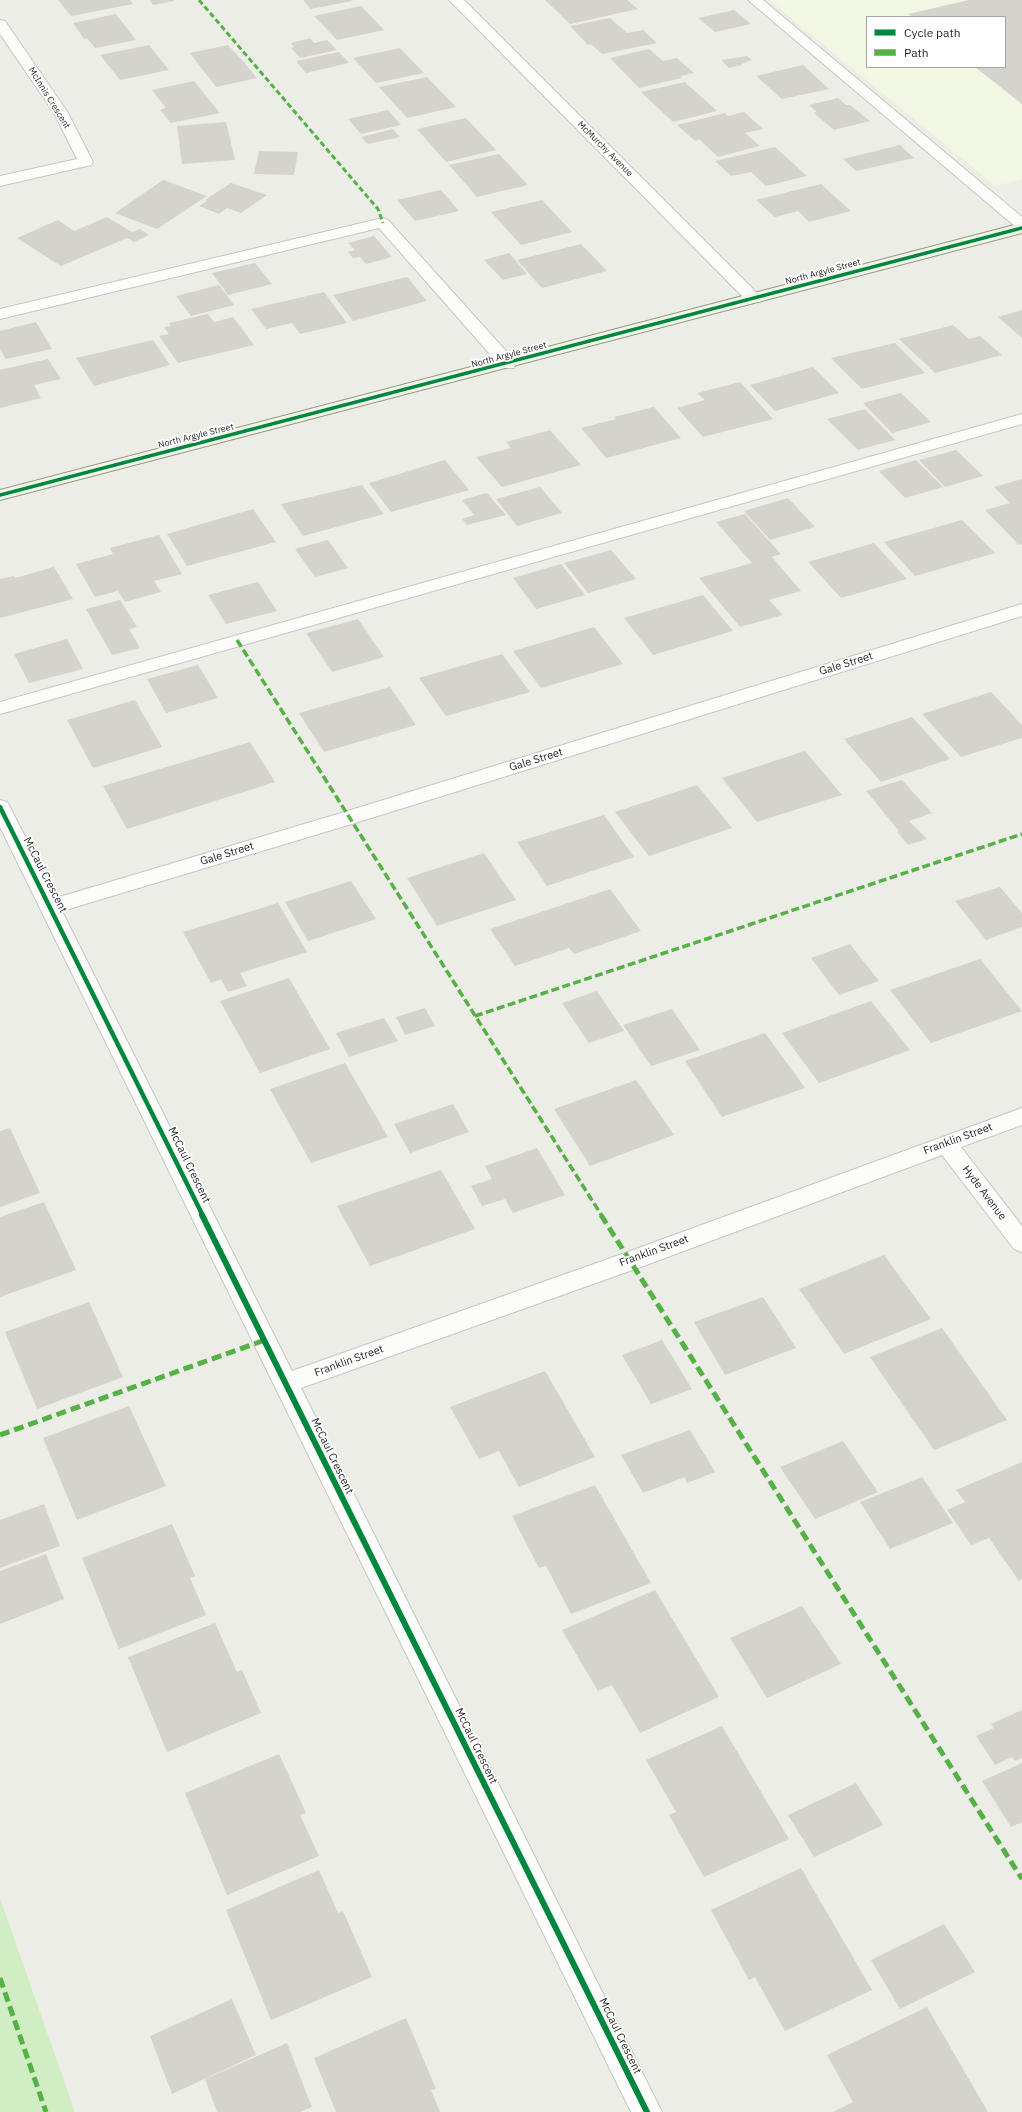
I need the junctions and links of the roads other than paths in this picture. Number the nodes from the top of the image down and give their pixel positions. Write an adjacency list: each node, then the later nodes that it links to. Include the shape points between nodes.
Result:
1 (456, 0): 6 (street, McMurchy Avenue)
2 (754, 0): 5 (street)
3 (0, 24): 4 (street, McInnis Crescent, via 61,113 86,162)
4 (0, 181)
5 (1022, 227): 6 (street, North Argyle Street)
6 (754, 299): 8 (street, North Argyle Street)
7 (0, 314): 8 (street, via 383,223)
8 (508, 364): 10 (street, North Argyle Street)
9 (1022, 419): 12 (street)
10 (0, 495)
11 (1022, 610): 14 (street, Gale Street)
12 (0, 708)
13 (0, 807): 14 (street, McCaul Crescent)
14 (50, 907): 18 (street, McCaul Crescent)
15 (1022, 1116): 16 (street, Franklin Street)
16 (946, 1144): 17 (street, Hyde Avenue); 18 (street, Franklin Street, via 630,1261)
17 (1022, 1243)
18 (285, 1384): 19 (street, McCaul Crescent)
19 (647, 2112)

